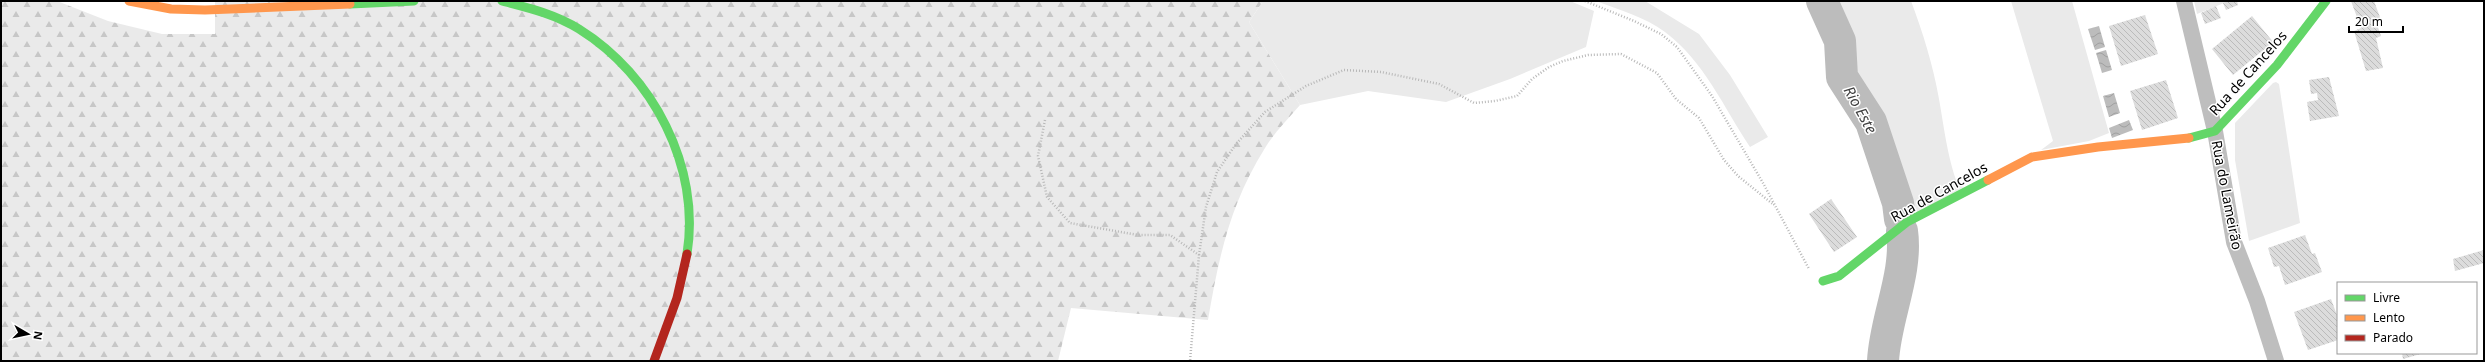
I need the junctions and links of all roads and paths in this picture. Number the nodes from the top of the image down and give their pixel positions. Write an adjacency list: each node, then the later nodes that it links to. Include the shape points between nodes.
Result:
1 (129, 1): 2 (main road, via 171,9 205,10)
2 (414, 1)
3 (502, 1): 12 (main road, via 560,18 600,43 628,69 650,96 672,136 687,186 689,234 682,278)
4 (1585, 1): 9 (path, via 1660,34 1677,47 1712,96)
5 (2184, 1): 8 (street, Rua do Lameirão)
6 (2326, 1): 8 (main road, Rua de Cancelos, via 2277,65)
7 (1045, 120): 10 (path, via 1038,156 1047,197 1070,223 1138,235 1170,235)
8 (2214, 131): 11 (main road, Rua de Cancelos, via 2184,138 2032,157 1907,222 1839,276); 14 (street, Rua do Lameirão, via 2234,242 2257,301)
9 (1774, 205): 10 (path, via 1738,176 1724,160 1699,118 1676,99 1657,73 1621,54 1588,55 1563,61 1532,79 1517,96 1474,103 1439,84 1381,72 1344,70 1306,86 1265,112 1236,144 1217,172 1206,207); 11 (path, via 1806,265)
10 (1199, 255): 13 (path)
11 (1823, 280)
12 (654, 361)
13 (1190, 361)
14 (2276, 361)

